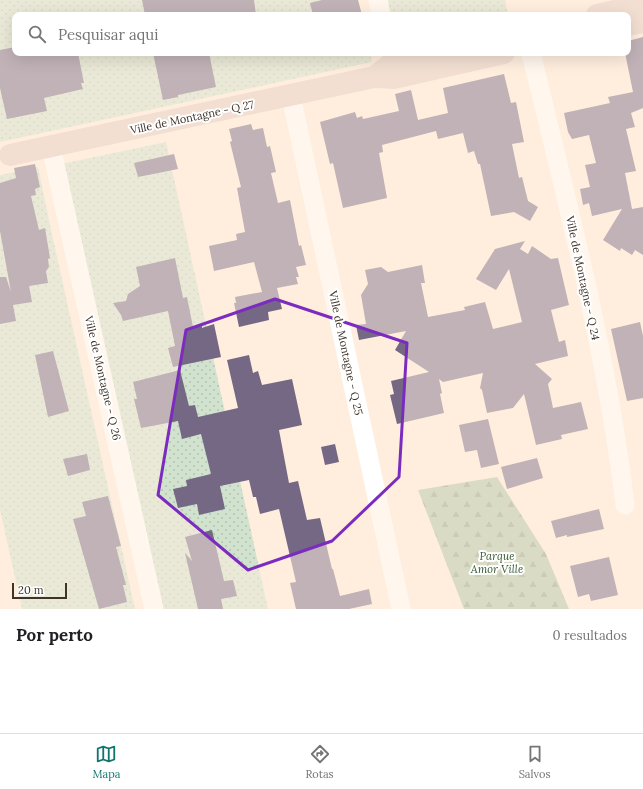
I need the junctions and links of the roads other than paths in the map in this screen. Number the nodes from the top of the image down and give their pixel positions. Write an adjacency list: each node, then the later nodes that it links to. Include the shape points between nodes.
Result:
1 (378, 0): 3 (street)
2 (643, 4): 4 (street)
3 (380, 12)
4 (610, 12)
5 (643, 22): 6 (street)
6 (631, 24)
7 (423, 56): 10 (street)
8 (481, 56): 10 (street)
9 (532, 56): 14 (street, Ville de Montagne - Q 24, via 604,372)
10 (387, 68): 11 (street, Ville de Montagne - Q 27)
11 (291, 96): 12 (street, Ville de Montagne - Q 27); 16 (street, Ville de Montagne - Q 25)
12 (51, 147): 13 (street, Ville de Montagne - Q 27); 15 (street, Ville de Montagne - Q 26)
13 (10, 155)
14 (626, 504)
15 (154, 609)
16 (401, 609)

